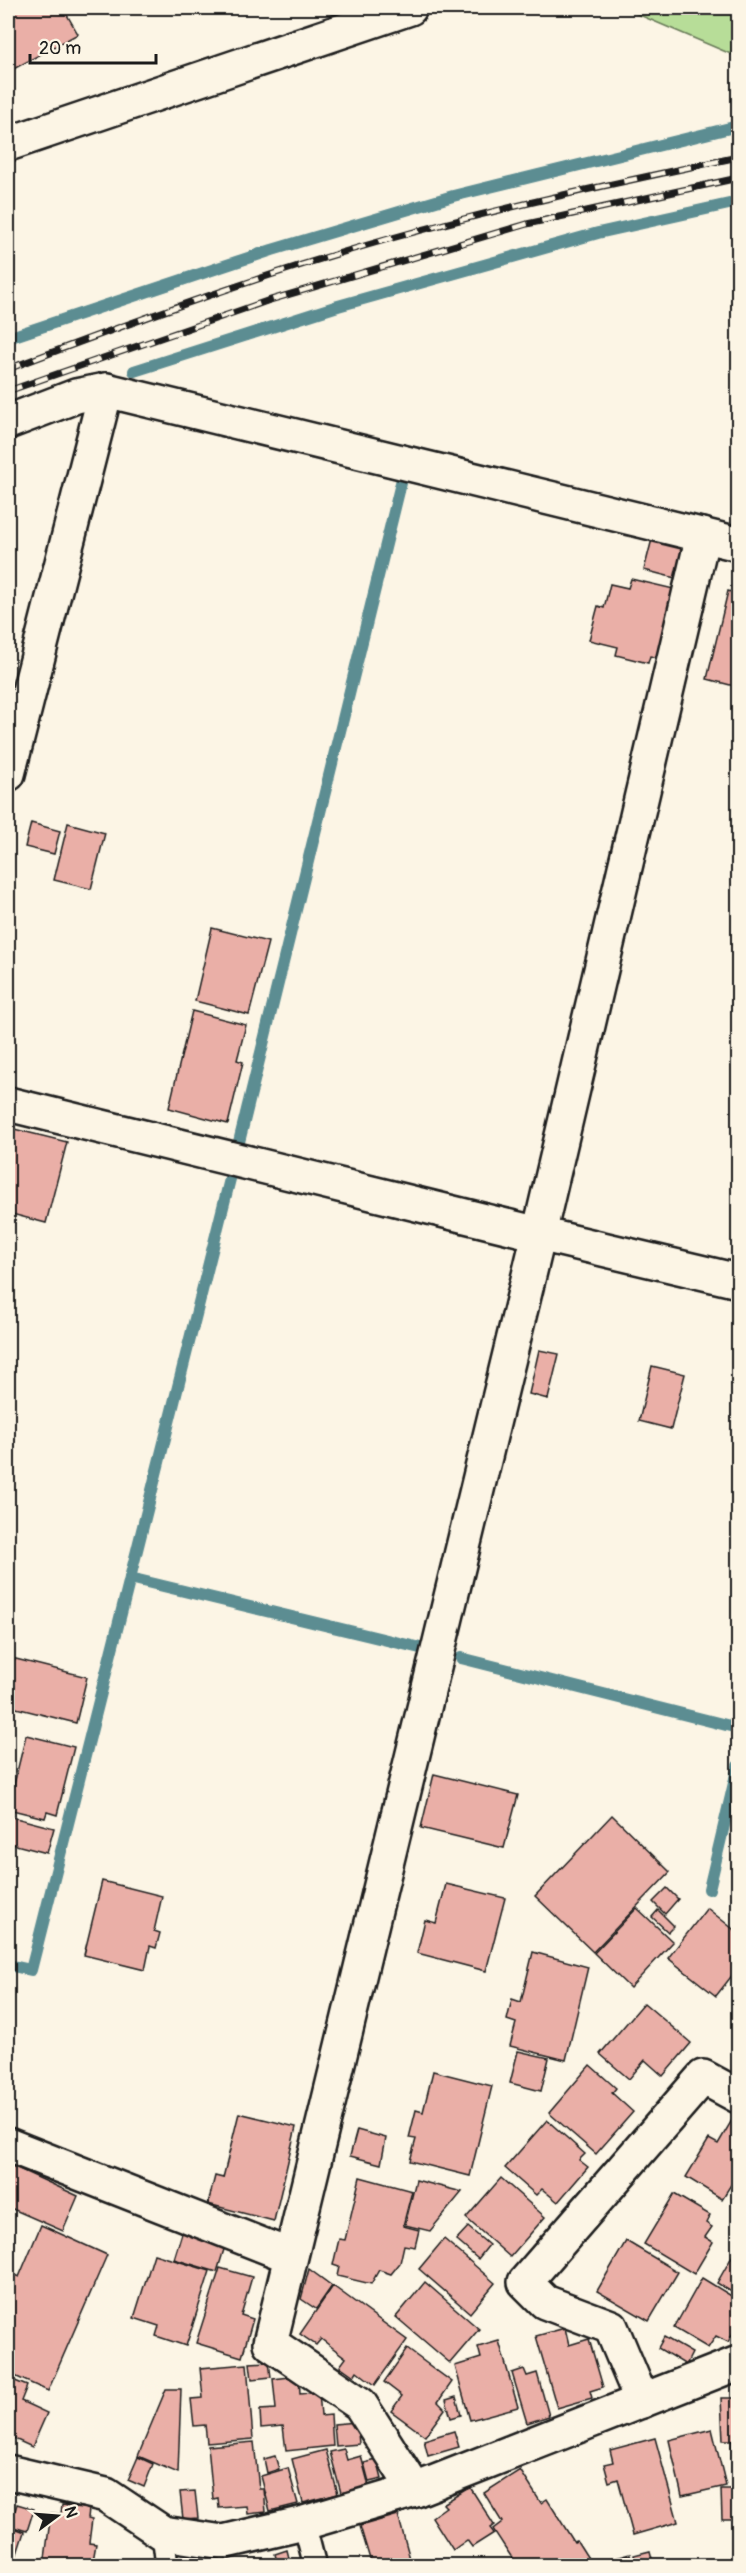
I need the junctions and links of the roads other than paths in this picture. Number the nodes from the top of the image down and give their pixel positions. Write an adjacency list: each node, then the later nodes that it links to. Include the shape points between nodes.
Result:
1 (410, 8): 2 (street)
2 (8, 144)
3 (106, 390): 4 (street, via 76,396); 5 (street); 7 (street)
4 (8, 422)
5 (703, 536): 6 (street); 9 (street)
6 (738, 544)
7 (8, 774)
8 (8, 1104): 9 (street)
9 (539, 1234): 10 (street); 13 (street)
10 (738, 1281)
11 (738, 2096): 15 (street, via 703,2077 525,2282 545,2302 611,2327)
12 (8, 2145): 13 (street)
13 (290, 2256): 17 (street, via 270,2343 360,2404)
14 (738, 2363): 15 (street)
15 (642, 2401): 17 (street)
16 (8, 2472): 19 (street, via 106,2494)
17 (415, 2490): 18 (street)
18 (304, 2523): 19 (street, via 223,2542); 21 (lane)
19 (163, 2533): 20 (lane)
20 (166, 2565)
21 (315, 2565)

